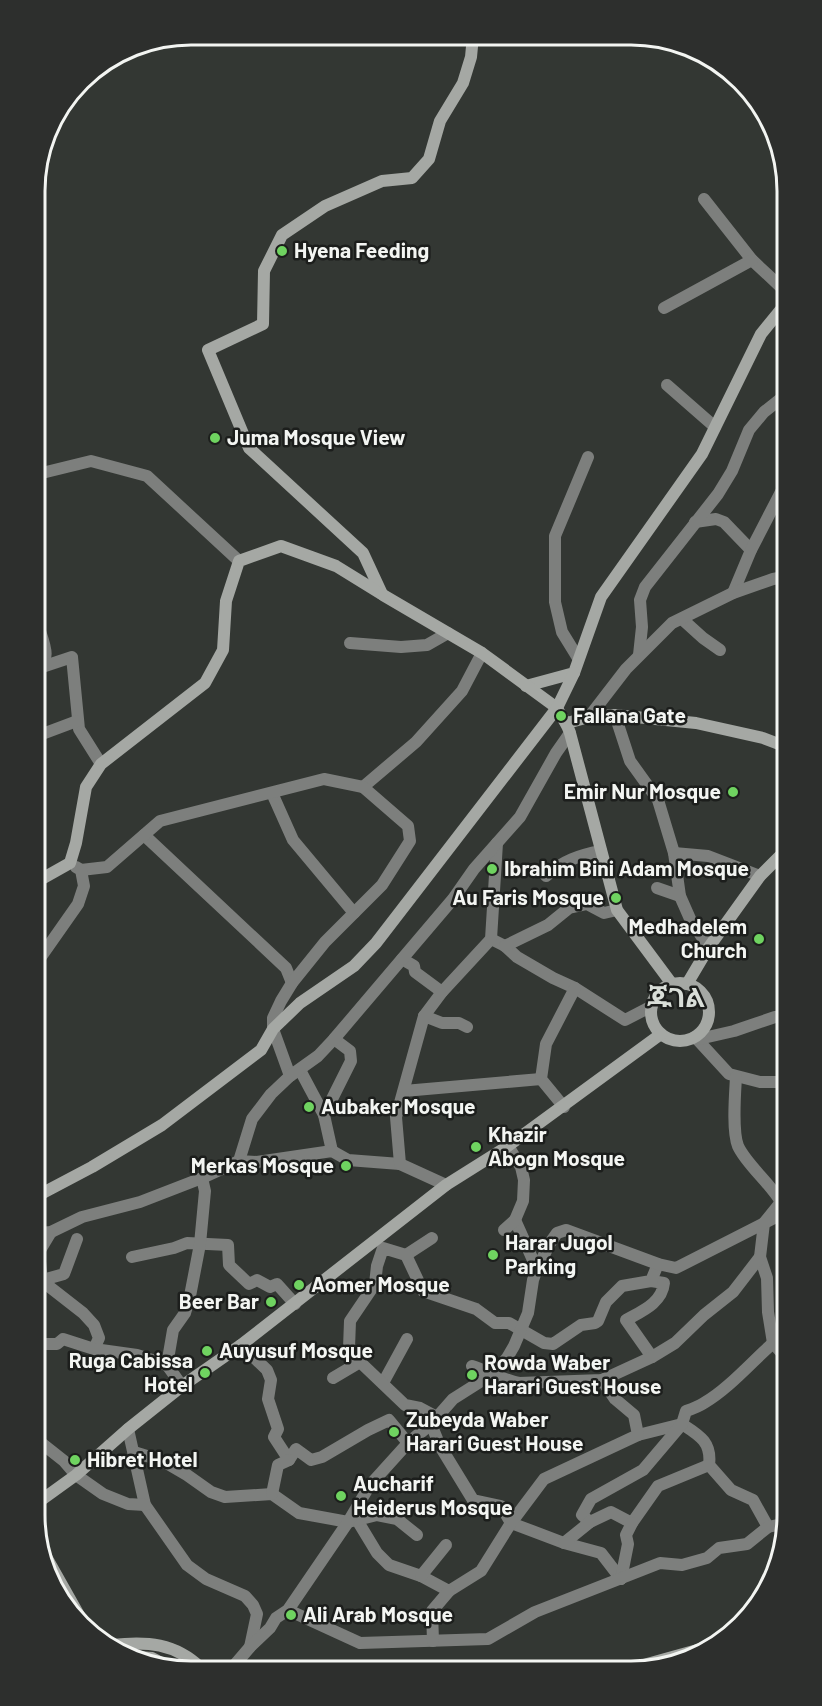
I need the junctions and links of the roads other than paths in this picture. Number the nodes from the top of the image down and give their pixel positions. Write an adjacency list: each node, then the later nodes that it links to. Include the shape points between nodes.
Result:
1 (472, 45): 18 (street, via 462,82 440,121 429,159 412,178 382,181 344,197 282,235 264,271 263,324 208,350 249,448 363,553)
2 (704, 199): 3 (street)
3 (752, 260): 4 (street); 5 (street)
4 (777, 283)
5 (664, 308)
6 (777, 314): 9 (street, via 761,334)
7 (667, 385): 9 (street)
8 (777, 402): 13 (street, via 749,430 732,471)
9 (715, 427): 25 (street, via 702,454 601,597)
10 (588, 457): 25 (street, via 555,536 555,602 562,632)
11 (45, 472): 15 (street, via 90,461 147,476)
12 (777, 500): 14 (street)
13 (695, 522): 14 (street, via 724,522); 24 (street, via 645,587 640,600)
14 (751, 550): 17 (street)
15 (239, 561): 18 (street, via 281,546 336,566); 36 (street, via 226,601 223,650 205,683)
16 (777, 578): 17 (street)
17 (733, 592): 19 (street)
18 (383, 595): 20 (street)
19 (682, 618): 22 (street); 24 (street)
20 (448, 633): 21 (street, via 427,645); 23 (street)
21 (350, 643)
22 (720, 650)
23 (483, 653): 28 (street); 37 (street, via 462,692 416,742)
24 (639, 655): 31 (street)
25 (579, 658): 27 (street)
26 (45, 668): 32 (street, via 72,657)
27 (574, 673): 28 (street); 29 (street)
28 (526, 686): 29 (street)
29 (557, 708): 33 (street); 66 (street, via 376,943 354,966 300,1003)
30 (615, 715): 31 (street); 35 (street, via 696,723); 42 (street, via 630,761 658,800)
31 (589, 717): 33 (street)
32 (77, 721): 34 (street); 36 (street)
33 (568, 728): 40 (street, via 520,817); 41 (street)
34 (45, 733)
35 (777, 743)
36 (100, 764): 44 (street, via 86,787)
37 (363, 787): 38 (street, via 324,779); 51 (street, via 408,826 410,841 382,885)
38 (272, 793): 39 (street, via 160,821); 51 (street, via 293,840)
39 (144, 835): 44 (street, via 107,867); 57 (street, via 286,969)
40 (497, 843): 52 (street); 56 (street)
41 (601, 851): 45 (street, via 579,855 556,866); 50 (street)
42 (674, 853): 46 (street, via 708,856); 49 (street)
43 (777, 859): 46 (street)
44 (75, 867): 47 (street); 55 (street, via 84,886 78,904)
45 (546, 876)
46 (760, 876): 54 (street)
47 (45, 878)
48 (657, 888): 49 (street)
49 (680, 896): 54 (street, via 691,921)
50 (618, 910): 53 (street, via 604,913 587,904 569,908 548,925); 58 (street)
51 (354, 912): 57 (street)
52 (491, 939): 53 (street); 61 (street)
53 (505, 946): 60 (street, via 517,957)
54 (710, 947): 59 (street)
55 (45, 951)
56 (402, 959): 61 (street); 69 (street)
57 (292, 983): 66 (street, via 273,1018)
58 (672, 984): 59 (street); 62 (street, via 659,993)
59 (687, 984): 68 (street, via 703,994 710,1012)
60 (575, 988): 62 (street, via 625,1020); 72 (street, via 546,1044)
61 (442, 992): 63 (street)
62 (652, 1006): 67 (street, via 653,1022)
63 (424, 1016): 65 (street); 74 (street)
64 (777, 1017): 68 (street)
65 (467, 1027)
66 (273, 1029): 70 (street); 83 (street, via 261,1050 162,1125)
67 (661, 1034): 68 (street, via 678,1041); 75 (street)
68 (697, 1038): 71 (street, via 718,1064)
69 (334, 1039): 70 (street); 76 (street, via 350,1052 351,1061)
70 (295, 1073): 76 (street); 79 (street, via 271,1094 252,1119)
71 (736, 1077): 73 (street); 84 (street, via 735,1135 739,1148)
72 (542, 1079): 74 (street); 75 (street)
73 (777, 1082)
74 (404, 1091): 80 (street, via 396,1117)
75 (564, 1107): 77 (street)
76 (324, 1114): 78 (street)
77 (508, 1146): 82 (street); 86 (street, via 524,1180 523,1201)
78 (332, 1150): 79 (street, via 257,1162); 80 (street, via 348,1160)
79 (239, 1161): 81 (street)
80 (400, 1164): 82 (street)
81 (202, 1178): 89 (street); 92 (street, via 205,1191)
82 (446, 1185): 101 (street)
83 (45, 1192)
84 (777, 1194)
85 (777, 1209): 87 (street)
86 (515, 1220): 88 (street); 97 (street)
87 (764, 1223): 95 (street); 96 (street, via 676,1269)
88 (504, 1230)
89 (45, 1232)
90 (432, 1238): 93 (street)
91 (77, 1239): 98 (street, via 64,1274)
92 (200, 1244): 94 (street, via 187,1242); 101 (street, via 228,1245 229,1265 249,1284 257,1280 270,1287 277,1284); 112 (street, via 190,1296 185,1313 173,1330)
93 (406, 1255): 102 (street, via 423,1292 476,1309 495,1323); 111 (street, via 383,1248 375,1284 350,1321 348,1348)
94 (132, 1257)
95 (760, 1257): 105 (street, via 767,1278); 110 (street, via 733,1292 675,1343)
96 (658, 1264): 97 (street, via 566,1230 557,1233); 99 (street)
97 (537, 1269): 102 (street, via 528,1313)
98 (45, 1280)
99 (651, 1281): 102 (street, via 622,1287 606,1302 598,1321 581,1325 553,1344 544,1343); 110 (street, via 664,1283 663,1292 650,1307 626,1320)
100 (45, 1285): 109 (street, via 94,1325 99,1338)
101 (295, 1304): 107 (street)
102 (520, 1328): 114 (street, via 514,1346)
103 (408, 1339): 117 (street)
104 (777, 1340): 105 (street)
105 (773, 1343): 108 (street); 122 (street, via 725,1388 686,1411)
106 (45, 1344): 109 (street, via 57,1344 63,1339)
107 (241, 1345): 118 (street); 128 (street, via 271,1380 268,1399 278,1429 274,1437)
108 (777, 1348)
109 (94, 1349): 112 (street, via 137,1355)
110 (652, 1357): 116 (street)
111 (360, 1362): 115 (street); 117 (street)
112 (167, 1365): 118 (street)
113 (472, 1366): 114 (street)
114 (494, 1373): 116 (street, via 519,1383); 121 (street, via 453,1399)
115 (333, 1378)
116 (602, 1380): 124 (street, via 615,1399 634,1415)
117 (383, 1383): 119 (street)
118 (182, 1386): 123 (street)
119 (405, 1405): 120 (street); 121 (street, via 420,1408)
120 (389, 1420): 125 (street); 128 (street, via 322,1457 310,1460 296,1449)
121 (434, 1421): 125 (street); 139 (street, via 440,1446 473,1500 501,1506)
122 (682, 1424): 124 (street); 129 (street, via 701,1436 710,1453); 130 (street)
123 (128, 1429): 127 (street); 131 (street)
124 (638, 1435): 139 (street, via 544,1479)
125 (408, 1443): 136 (street, via 370,1485)
126 (45, 1446): 131 (street)
127 (134, 1452): 133 (street, via 163,1461 225,1497); 135 (street)
128 (289, 1460): 133 (street, via 278,1465)
129 (709, 1465): 132 (street); 141 (street, via 731,1490 753,1500)
130 (643, 1470): 132 (street); 137 (street, via 591,1499 582,1515)
131 (76, 1475): 134 (street); 135 (street, via 103,1494 128,1504)
132 (658, 1486): 138 (street)
133 (272, 1494): 136 (street, via 299,1513)
134 (45, 1497)
135 (146, 1505): 152 (street, via 188,1565 253,1605 257,1614)
136 (352, 1521): 142 (street, via 377,1515 397,1519); 145 (street, via 389,1565); 148 (street)
137 (590, 1522): 138 (street, via 611,1512); 143 (street)
138 (632, 1522): 146 (street, via 626,1535 628,1544)
139 (511, 1523): 143 (street); 147 (street, via 482,1570)
140 (777, 1525): 141 (street)
141 (768, 1527): 146 (street, via 747,1544 719,1548 707,1558 682,1565 660,1563)
142 (417, 1535)
143 (564, 1543): 146 (street, via 601,1553)
144 (446, 1545): 145 (street)
145 (421, 1576): 147 (street)
146 (621, 1579): 149 (street, via 535,1612 488,1639)
147 (449, 1591): 149 (street, via 432,1611)
148 (288, 1610): 149 (street, via 360,1643); 152 (street)
149 (433, 1641)
150 (123, 1644): 151 (street)
151 (164, 1646): 153 (street); 154 (street)
152 (250, 1647): 155 (street)
153 (165, 1658)
154 (194, 1661)
155 (238, 1661)

